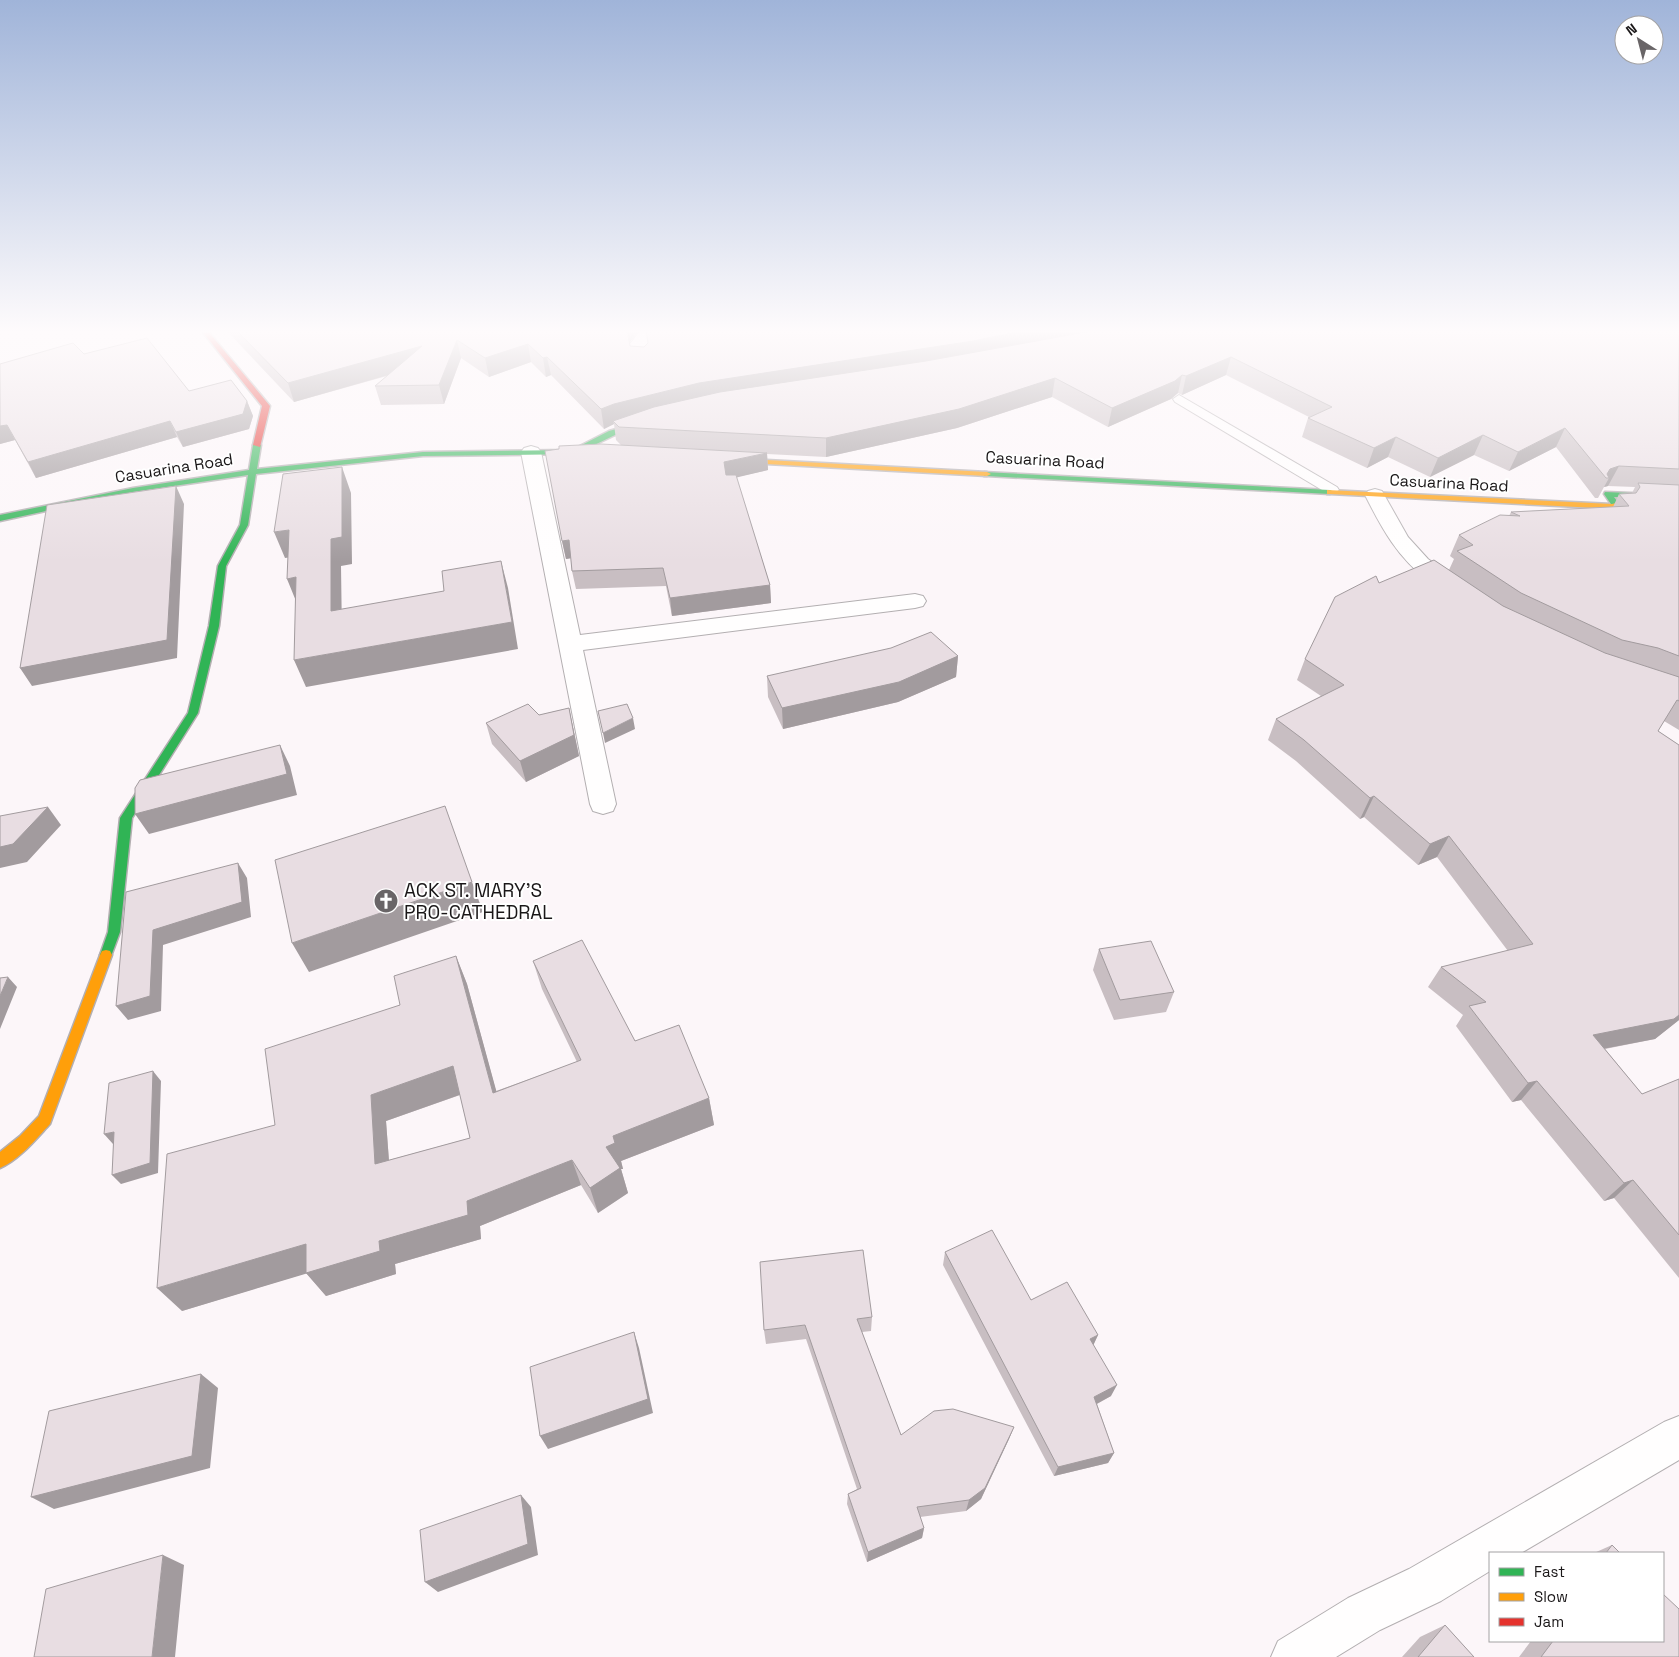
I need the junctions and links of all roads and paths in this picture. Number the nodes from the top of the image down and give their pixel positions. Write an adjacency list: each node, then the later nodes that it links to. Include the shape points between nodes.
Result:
1 (266, 407): 8 (street)
2 (1193, 407): 9 (lane)
3 (666, 418): 5 (street, via 595,438)
4 (531, 452): 5 (street, Casuarina Road); 8 (street, Casuarina Road, via 423,454); 15 (street)
5 (574, 452): 6 (street, Casuarina Road)
6 (604, 453)
7 (723, 459): 9 (street, Casuarina Road)
8 (251, 472): 12 (street, Casuarina Road, via 133,490); 17 (street, via 244,526 222,566 214,626 193,713 126,818 114,932 45,1120)
9 (1332, 490): 10 (street, Casuarina Road)
10 (1375, 495): 11 (street, Casuarina Road, via 1617,507 1608,494); 14 (street, via 1399,540 1420,564)
11 (1679, 497)
12 (0, 518)
13 (915, 601): 15 (street)
14 (1472, 602)
15 (570, 644): 16 (street)
16 (603, 804)
17 (0, 1161)
18 (1679, 1438): 19 (street, via 1425,1585 1364,1614)
19 (1294, 1657)

